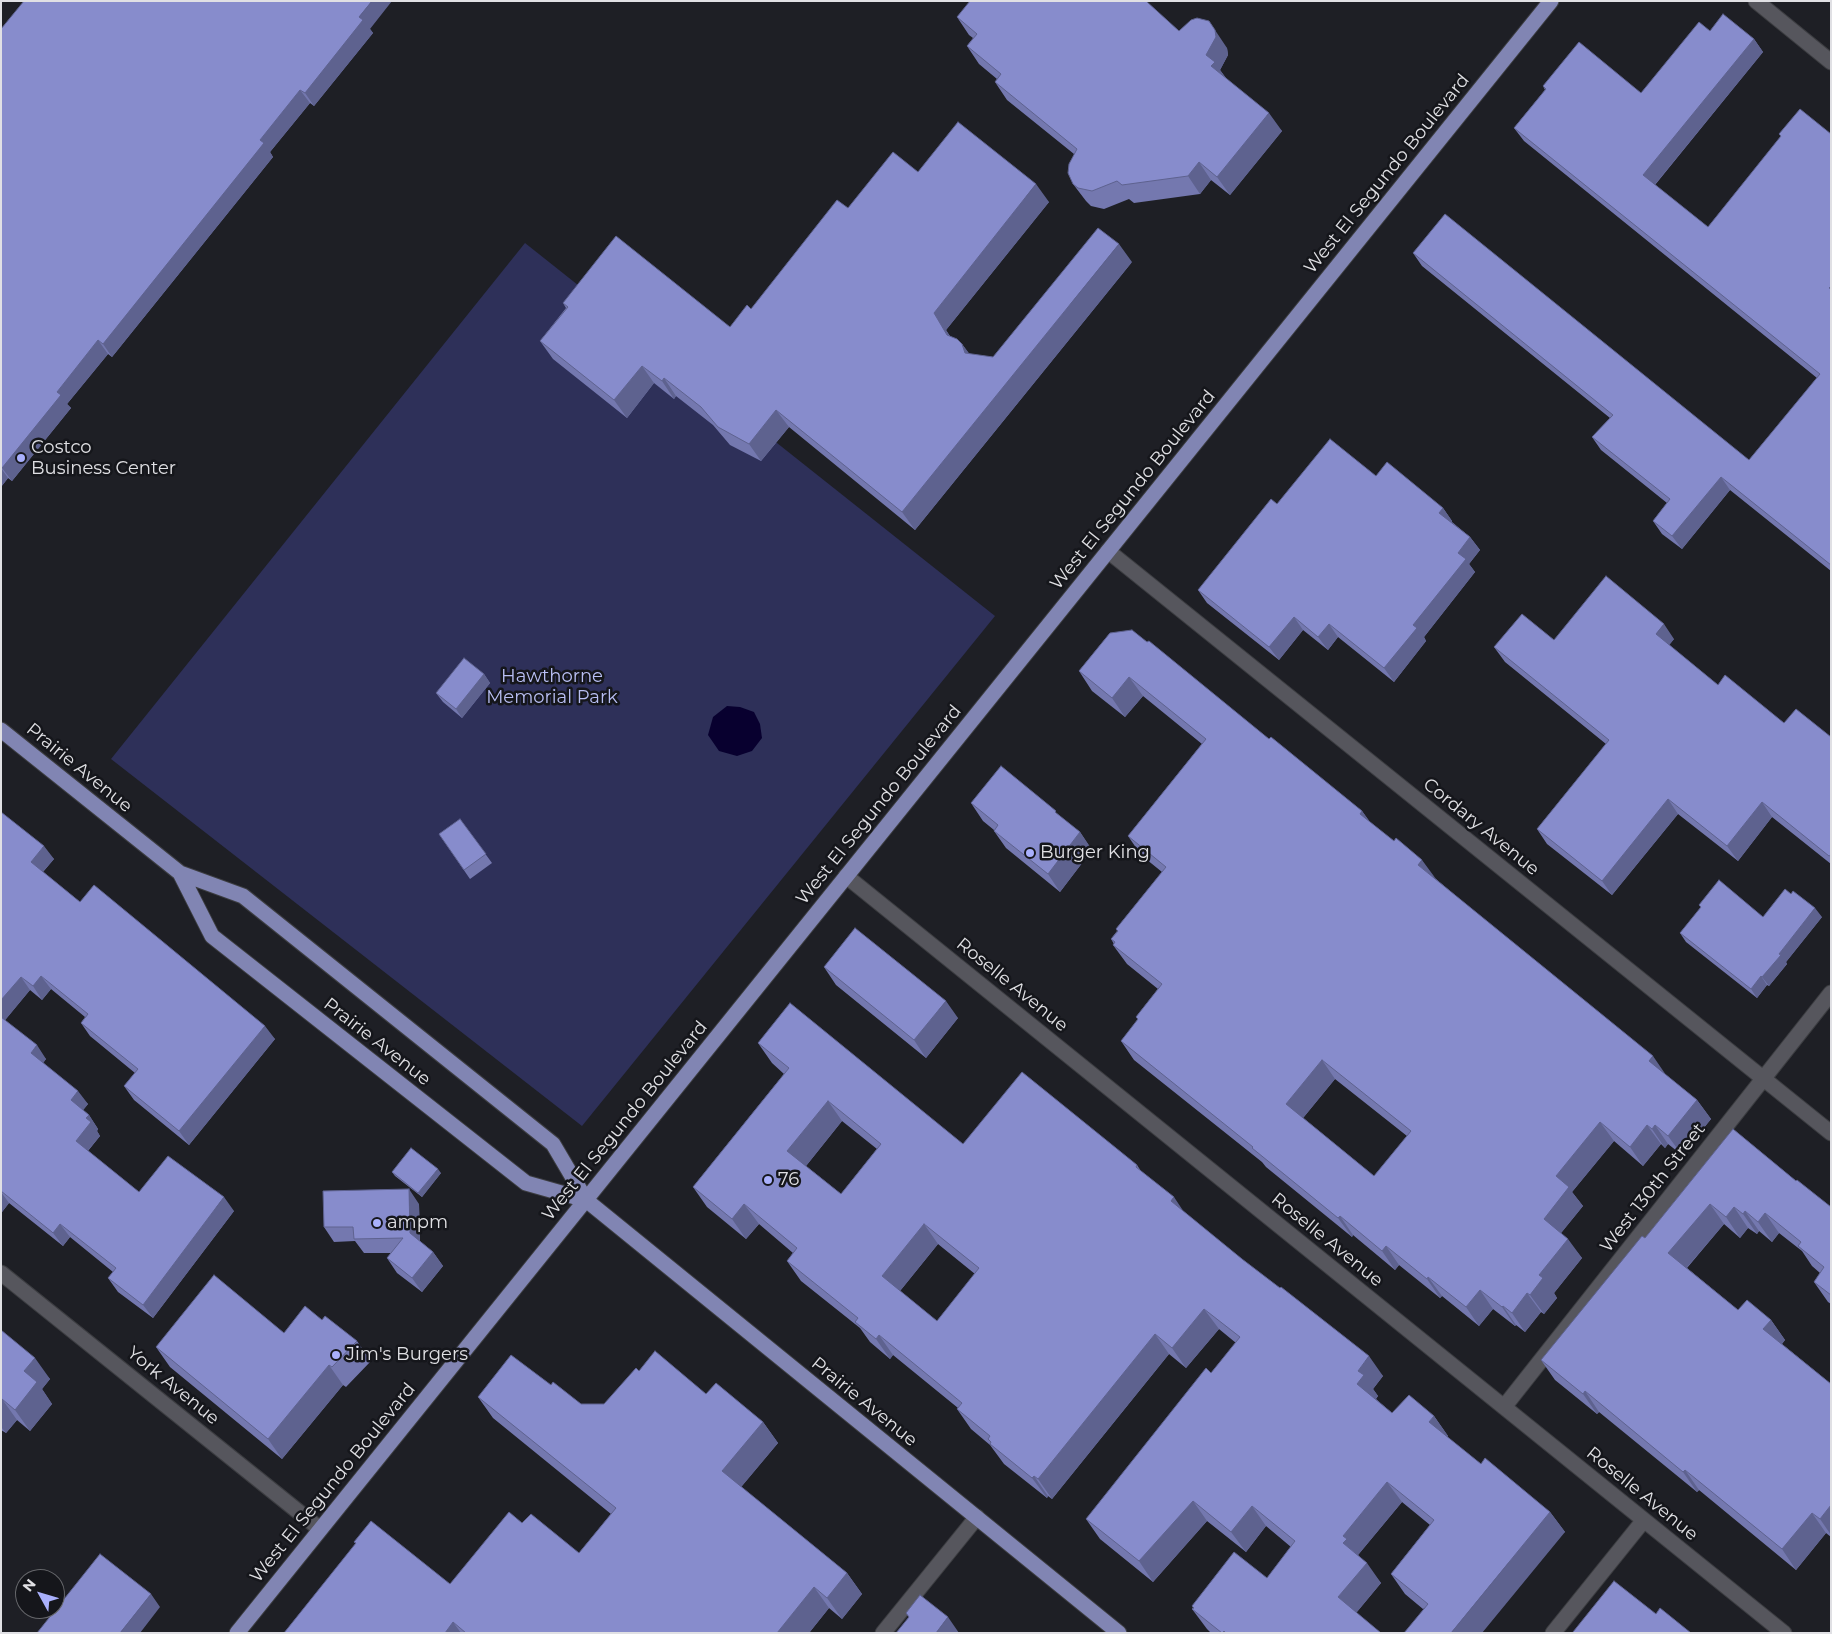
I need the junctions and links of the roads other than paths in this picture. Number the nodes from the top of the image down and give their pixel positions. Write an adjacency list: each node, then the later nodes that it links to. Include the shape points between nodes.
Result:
1 (1551, 1): 4 (main road, West El Segundo Boulevard)
2 (1756, 1): 3 (street)
3 (1831, 62)
4 (1108, 551): 7 (main road, West El Segundo Boulevard); 9 (street, Cordary Avenue)
5 (1, 730): 6 (main road, Prairie Avenue)
6 (180, 873): 11 (main road, Prairie Avenue, via 243,896 553,1144); 11 (main road, Prairie Avenue, via 212,936 526,1183)
7 (846, 876): 11 (main road, West El Segundo Boulevard); 13 (street, Roselle Avenue)
8 (1831, 993): 9 (street, West 130th Street)
9 (1763, 1078): 10 (street, Cordary Avenue); 13 (street, West 130th Street)
10 (1831, 1133)
11 (586, 1200): 14 (main road, Prairie Avenue); 16 (main road, West El Segundo Boulevard)
12 (1, 1273): 16 (street, York Avenue)
13 (1504, 1407): 15 (street, Roselle Avenue)
14 (977, 1517): 18 (street); 19 (main road, Prairie Avenue)
15 (1644, 1520): 20 (street); 21 (street, Roselle Avenue)
16 (320, 1529): 17 (main road, West El Segundo Boulevard)
17 (237, 1633)
18 (883, 1633)
19 (1119, 1633)
20 (1553, 1633)
21 (1784, 1633)

